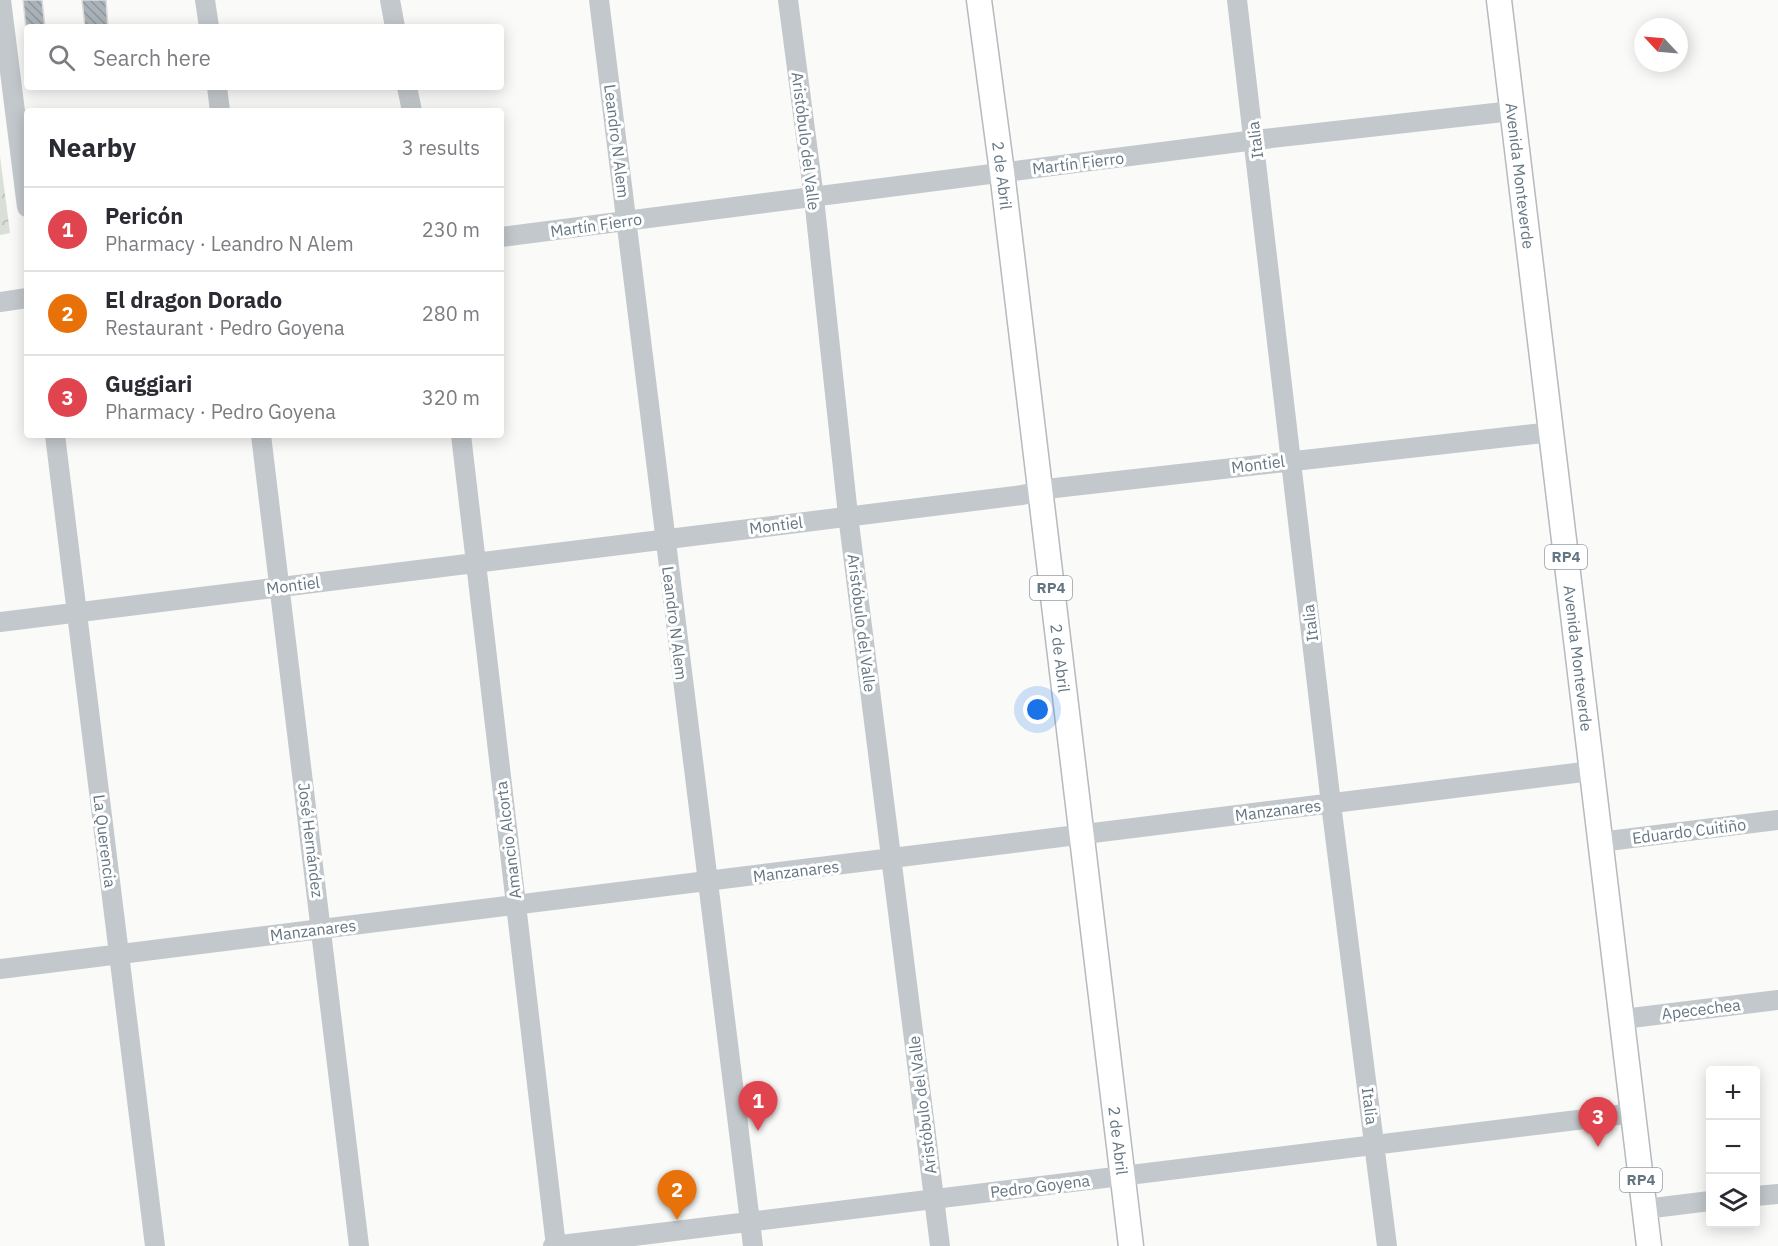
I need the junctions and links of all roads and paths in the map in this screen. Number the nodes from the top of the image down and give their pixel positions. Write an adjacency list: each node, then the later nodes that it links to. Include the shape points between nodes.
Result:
1 (1, 0): 18 (street)
2 (206, 0): 9 (street)
3 (390, 0): 10 (street)
4 (599, 0): 20 (street, Leandro N Alem)
5 (788, 0): 19 (street, Aristóbulo del Valle)
6 (979, 0): 17 (main road, 2 de Abril / RP4)
7 (1237, 0): 16 (street, Italia)
8 (1499, 0): 15 (main road, Avenida Monteverde / RP4)
9 (209, 24)
10 (395, 24)
11 (217, 90): 13 (street)
12 (408, 90): 14 (street)
13 (220, 108)
14 (411, 108)
15 (1512, 111): 16 (street, Martín Fierro); 24 (main road, Avenida Monteverde / RP4)
16 (1255, 140): 17 (street, Martín Fierro); 28 (street, Italia)
17 (1002, 172): 19 (street, Martín Fierro); 29 (main road, 2 de Abril / RP4)
18 (24, 183)
19 (813, 198): 20 (street, Martín Fierro); 30 (street, Aristóbulo del Valle)
20 (627, 220): 21 (street, Martín Fierro); 31 (street, Leandro N Alem)
21 (504, 237)
22 (24, 298): 23 (street)
23 (0, 302)
24 (1552, 432): 28 (street, Montiel); 36 (main road, Avenida Monteverde / RP4)
25 (55, 438): 34 (street, La Querencia)
26 (261, 438): 33 (street, José Hernández)
27 (461, 438): 32 (street, Amancio Alcorta)
28 (1291, 460): 29 (street, Montiel); 37 (street, Italia)
29 (1039, 492): 30 (street, Montiel); 39 (main road, 2 de Abril / RP4)
30 (848, 515): 31 (street, Montiel); 41 (street, Aristóbulo del Valle)
31 (664, 540): 32 (street, Montiel); 42 (street, Leandro N Alem)
32 (476, 562): 33 (street, Montiel); 43 (street, Amancio Alcorta)
33 (279, 587): 34 (street, Montiel); 44 (street, José Hernández)
34 (76, 612): 35 (street, Montiel); 45 (street, La Querencia)
35 (0, 622)
36 (1591, 771): 37 (street, Manzanares); 40 (main road, Avenida Monteverde / RP4)
37 (1331, 804): 39 (street, Manzanares); 50 (street, Italia)
38 (1778, 820): 40 (street, Eduardo Cuitiño)
39 (1081, 835): 41 (street, Manzanares); 51 (main road, 2 de Abril / RP4)
40 (1600, 842): 48 (main road, Avenida Monteverde / RP4)
41 (893, 859): 42 (street, Manzanares); 54 (street, Aristóbulo del Valle)
42 (708, 881): 43 (street, Manzanares); 57 (street, Leandro N Alem)
43 (516, 906): 44 (street, Manzanares); 60 (street, Amancio Alcorta)
44 (322, 928): 45 (street, Manzanares); 59 (street, José Hernández)
45 (119, 955): 46 (street, Manzanares); 58 (street, La Querencia)
46 (0, 969)
47 (1778, 1000): 48 (street, Apecechea)
48 (1623, 1019): 49 (main road, Avenida Monteverde / RP4)
49 (1634, 1113): 50 (street, Pedro Goyena); 56 (main road, Avenida Monteverde / RP4)
50 (1375, 1144): 51 (street, Pedro Goyena); 64 (street, Italia)
51 (1123, 1176): 54 (street, Pedro Goyena); 63 (main road, 2 de Abril / RP4)
52 (1778, 1194): 53 (street)
53 (1760, 1196)
54 (934, 1199): 57 (street, Pedro Goyena); 62 (street, Aristóbulo del Valle)
55 (1706, 1201): 56 (street)
56 (1645, 1209): 65 (main road, Avenida Monteverde / RP4)
57 (750, 1222): 60 (street, Pedro Goyena); 61 (street, Leandro N Alem)
58 (155, 1246)
59 (359, 1246)
60 (555, 1246)
61 (753, 1246)
62 (940, 1246)
63 (1131, 1246)
64 (1387, 1246)
65 (1649, 1246)

